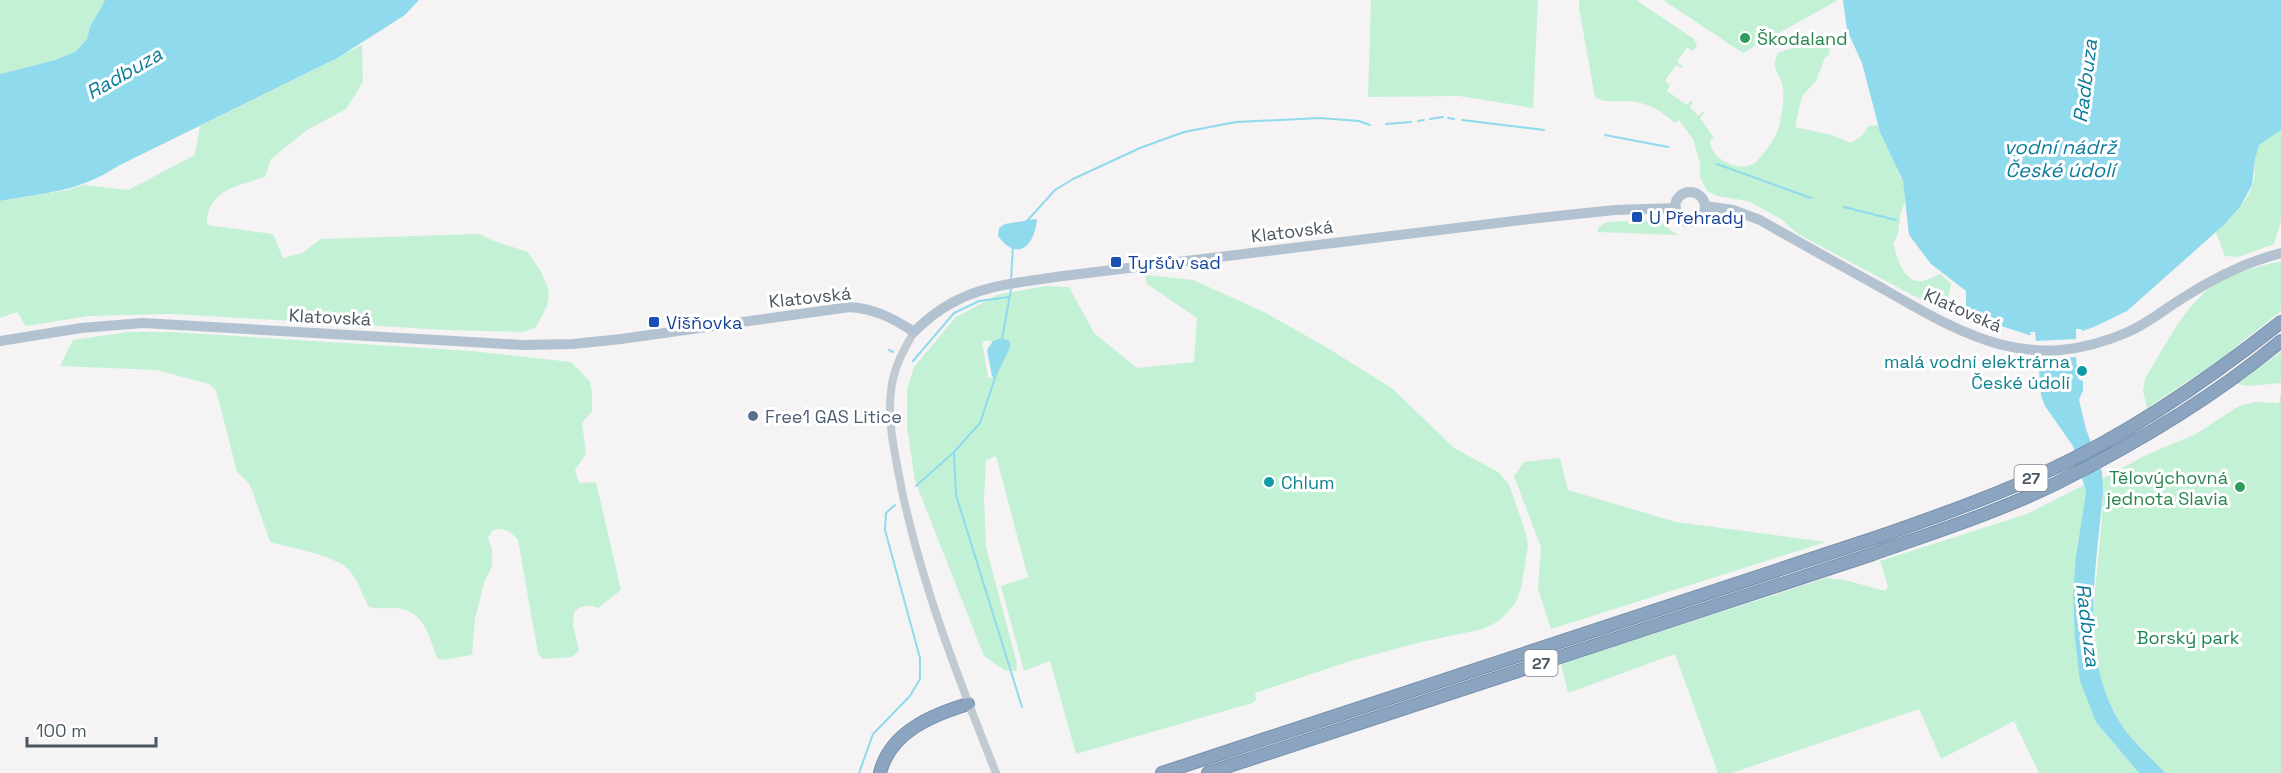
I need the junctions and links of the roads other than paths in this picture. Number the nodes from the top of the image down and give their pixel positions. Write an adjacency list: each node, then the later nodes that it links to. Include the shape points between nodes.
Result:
1 (1705, 206): 2 (main road, via 1701,217 1690,222 1681,219); 2 (main road, via 1700,196 1691,192 1680,196); 3 (main road, Klatovská, via 1749,215 1961,332 2024,350 2064,350 2112,338 2151,320 2219,276)
2 (1676, 208): 5 (main road, Klatovská, via 1538,218 1012,284 954,300)
3 (2281, 253)
4 (2281, 322): 13 (highway, 27, via 2159,409 2049,471 1934,518)
5 (914, 332): 6 (main road, Klatovská, via 887,315 850,307 573,344 523,345 143,323); 8 (street, via 894,375 890,401 896,462 915,549)
6 (0, 341)
7 (2281, 341): 14 (highway, 27, via 2196,403 2139,438 2056,483 1982,515)
8 (968, 704): 9 (highway, via 913,727); 12 (street)
9 (889, 754): 10 (highway); 11 (highway)
10 (880, 773)
11 (888, 773)
12 (996, 773)
13 (1162, 773)
14 (1208, 773)

